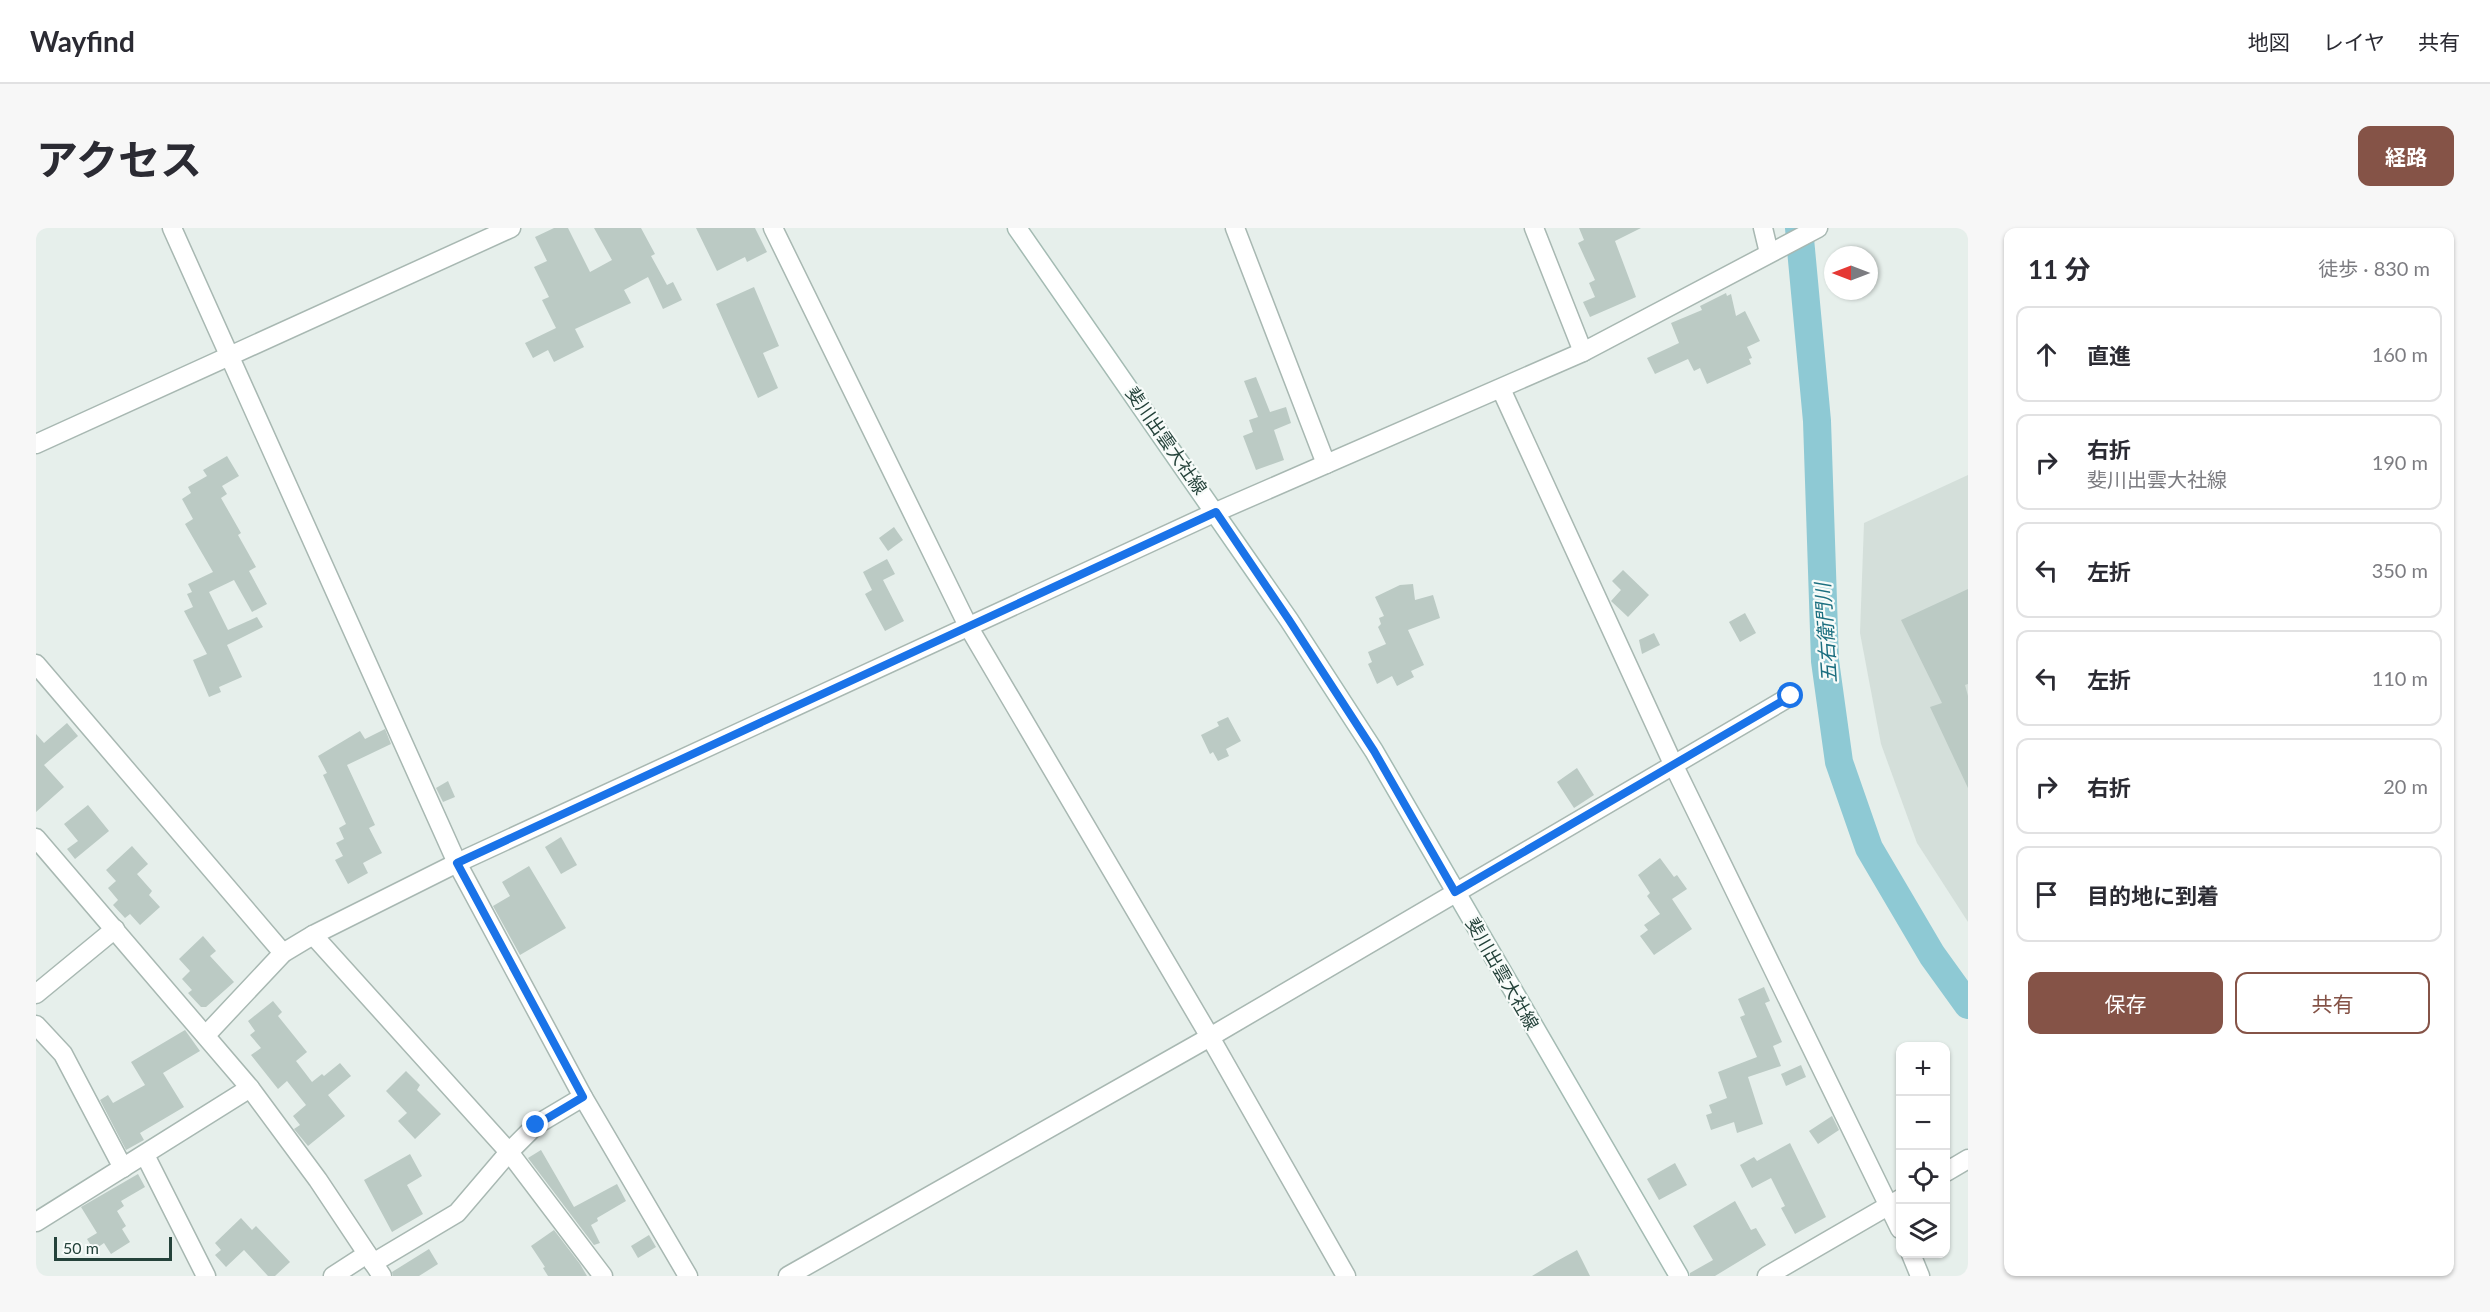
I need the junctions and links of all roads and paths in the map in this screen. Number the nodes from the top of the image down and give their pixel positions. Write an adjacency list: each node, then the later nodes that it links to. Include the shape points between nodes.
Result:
1 (172, 228): 11 (street)
2 (511, 228): 11 (street)
3 (773, 228): 16 (street)
4 (1017, 228): 15 (street, 斐川出雲大社線)
5 (1235, 228): 14 (street)
6 (1534, 228): 10 (street)
7 (1763, 228): 9 (street)
8 (1818, 228): 9 (street)
9 (1769, 253): 10 (street)
10 (1583, 352): 12 (street)
11 (230, 355): 13 (street); 21 (street)
12 (1500, 389): 14 (street); 19 (street)
13 (36, 444)
14 (1326, 464): 15 (street)
15 (1216, 512): 16 (street); 22 (street, 斐川出雲大社線, via 1374,751)
16 (968, 626): 21 (street); 29 (street)
17 (36, 664): 25 (street)
18 (1791, 696): 19 (street)
19 (1674, 766): 22 (street); 37 (street)
20 (36, 838): 23 (street)
21 (457, 863): 24 (street); 31 (street)
22 (1455, 892): 29 (street); 47 (street, 斐川出雲大社線)
23 (115, 929): 26 (street); 28 (street)
24 (313, 935): 25 (street); 32 (street)
25 (283, 953): 28 (street)
26 (36, 994)
27 (36, 1025): 35 (street, via 63,1054)
28 (206, 1035): 30 (street)
29 (1210, 1037): 45 (street); 46 (street)
30 (250, 1088): 33 (street); 40 (street)
31 (583, 1097): 32 (street, via 536,1125); 44 (street)
32 (509, 1152): 40 (street, via 457,1213); 43 (street)
33 (145, 1155): 35 (street); 41 (street)
34 (1968, 1160): 36 (street)
35 (123, 1168): 38 (street)
36 (1950, 1170)
37 (1895, 1201): 48 (street)
38 (36, 1222)
39 (1913, 1258): 49 (street)
40 (374, 1264): 42 (street)
41 (206, 1276)
42 (333, 1276)
43 (603, 1276)
44 (688, 1276)
45 (788, 1276)
46 (1346, 1276)
47 (1679, 1276)
48 (1767, 1276)
49 (1920, 1276)

